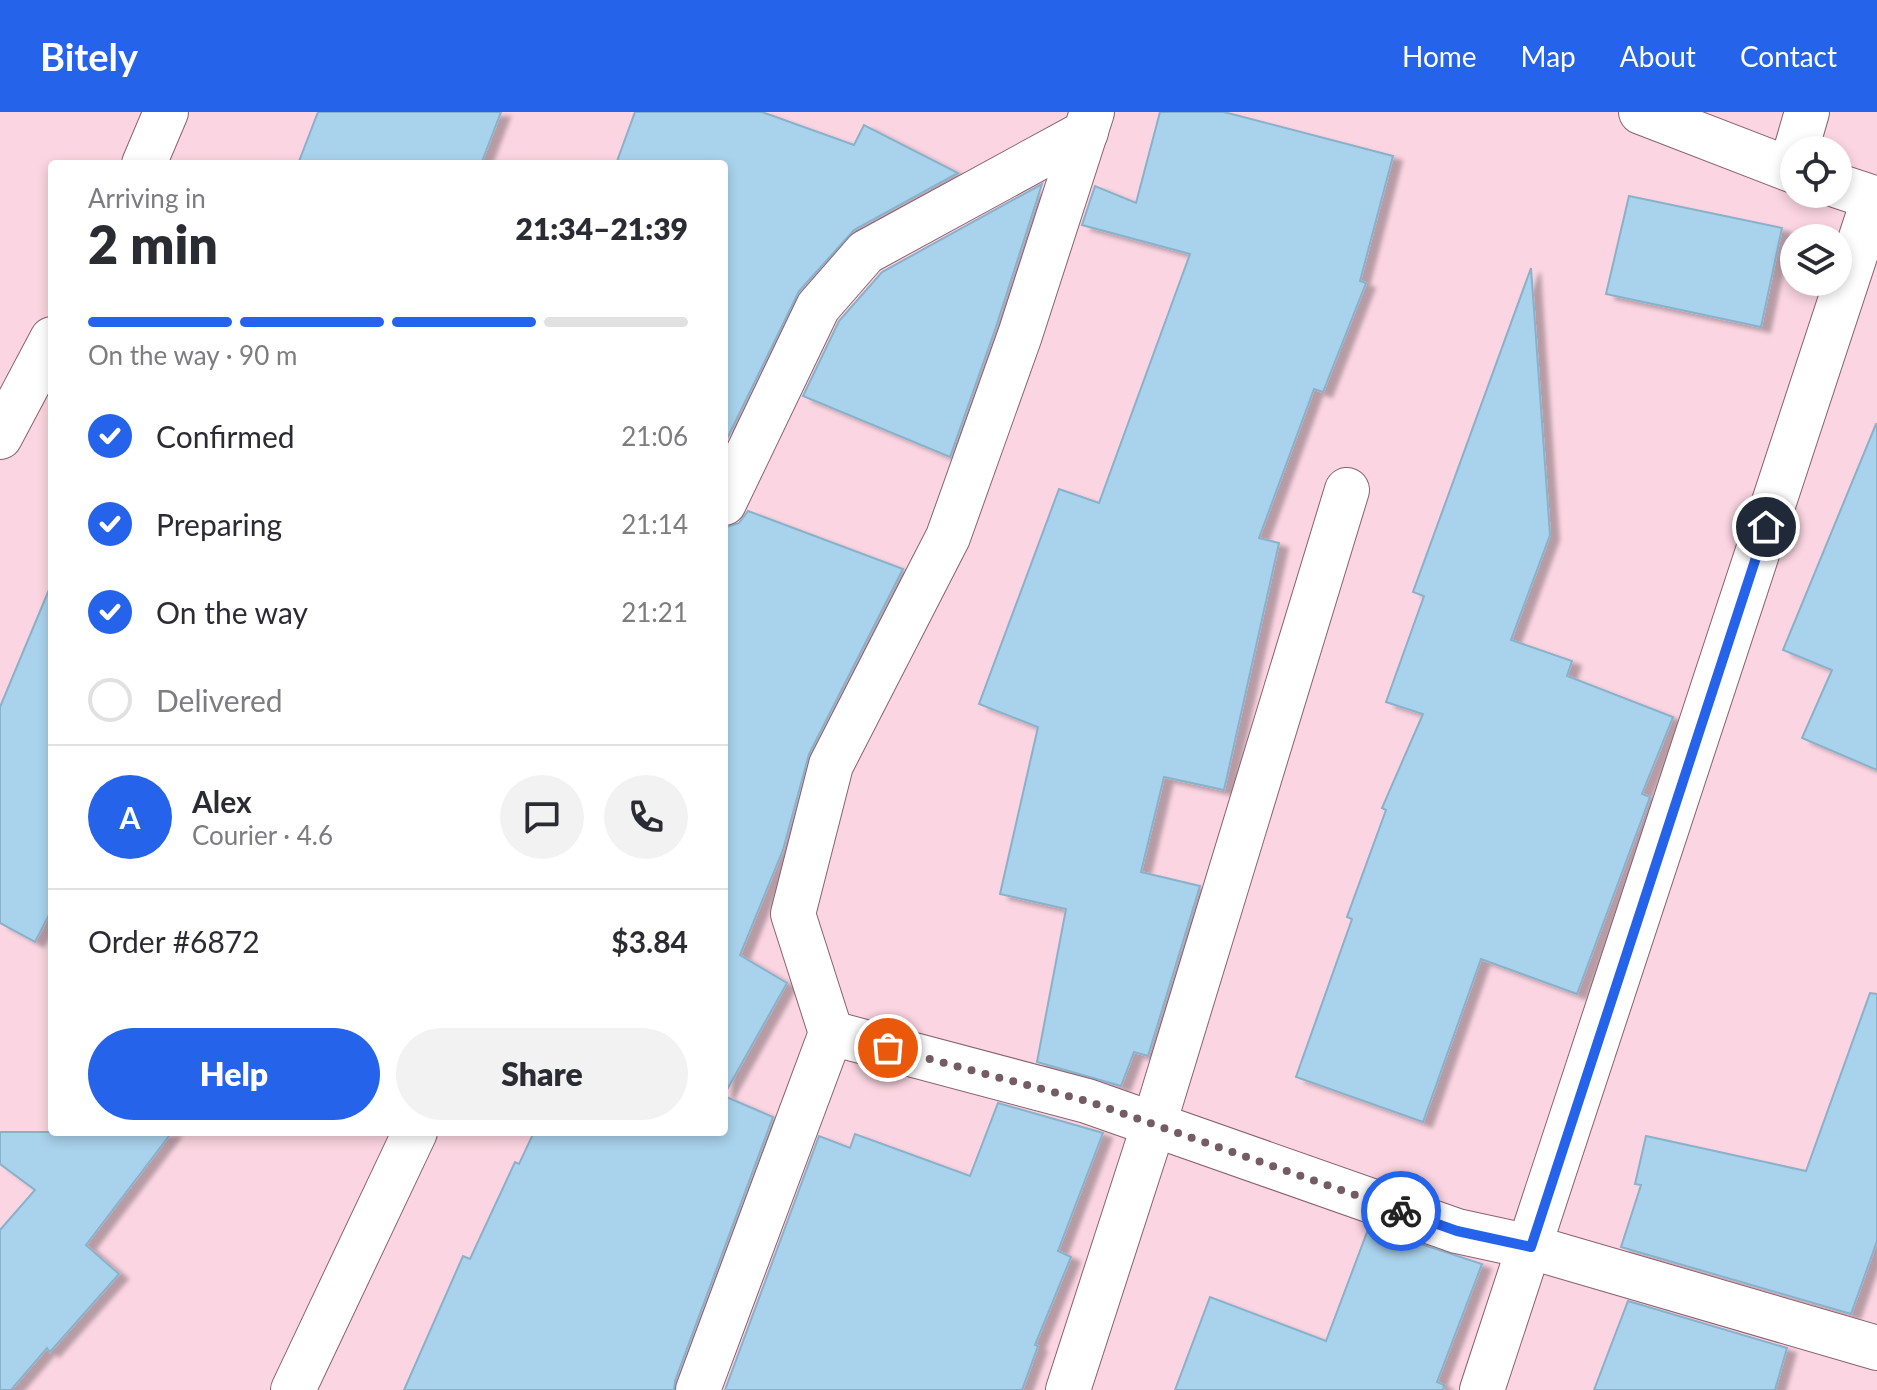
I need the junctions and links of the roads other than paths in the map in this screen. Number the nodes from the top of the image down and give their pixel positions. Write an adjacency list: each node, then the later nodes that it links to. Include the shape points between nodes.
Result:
1 (166, 112): 7 (street)
2 (1641, 112): 6 (street)
3 (1807, 112): 5 (street)
4 (1089, 122): 12 (street, via 866,252 818,307); 13 (street, via 948,537 831,765 793,914)
5 (1801, 136)
6 (1780, 157)
7 (146, 160)
8 (1863, 194): 16 (street)
9 (48, 347): 10 (street)
10 (0, 437)
11 (1347, 490): 14 (street)
12 (728, 495)
13 (831, 1033): 14 (street); 19 (street)
14 (1154, 1124): 16 (street, via 1457,1231); 20 (street)
15 (413, 1136): 18 (street)
16 (1531, 1247): 17 (street); 21 (street)
17 (1877, 1348)
18 (293, 1390)
19 (698, 1390)
20 (1068, 1390)
21 (1482, 1390)

